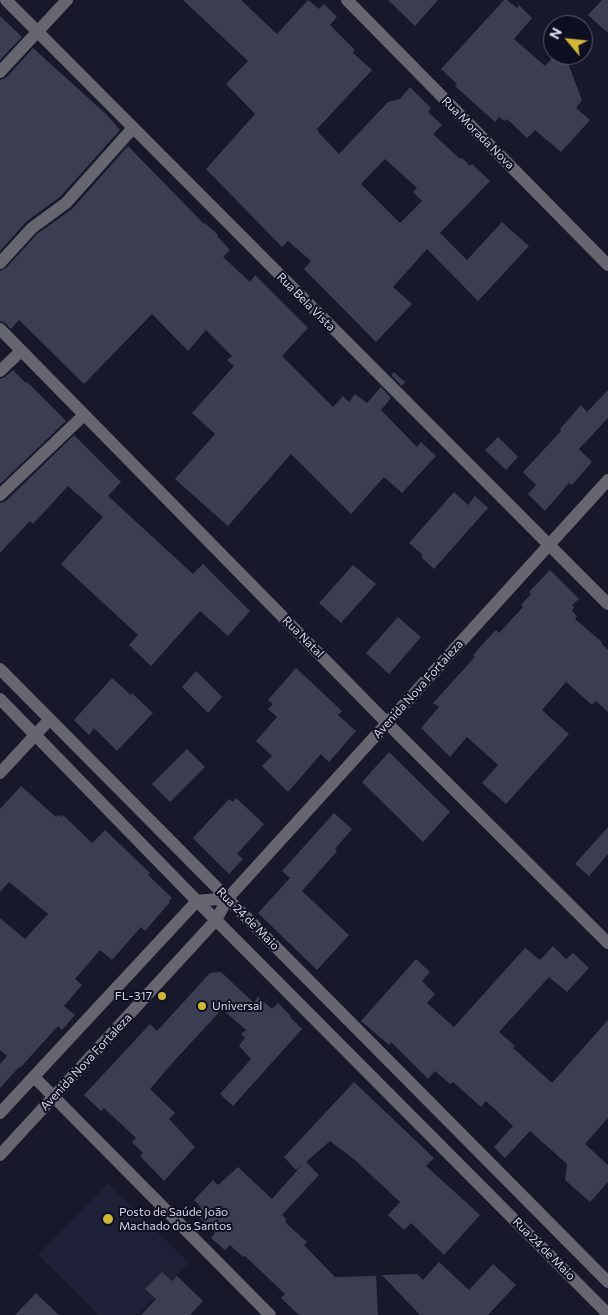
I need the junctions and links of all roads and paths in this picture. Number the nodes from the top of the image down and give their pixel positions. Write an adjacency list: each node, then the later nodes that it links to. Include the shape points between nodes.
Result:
1 (6, 0): 4 (street, Rua Bela Vista)
2 (67, 0): 4 (street)
3 (347, 0): 8 (street, Rua Morada Nova)
4 (37, 32): 5 (street); 6 (street, Rua Bela Vista)
5 (0, 72)
6 (133, 128): 7 (street, via 66,203 32,228); 15 (street, Rua Bela Vista)
7 (0, 263)
8 (608, 265)
9 (0, 329): 10 (street, Rua Natal)
10 (21, 351): 11 (street); 12 (street, Rua Natal)
11 (0, 371)
12 (84, 415): 14 (street); 20 (street, Rua Natal)
13 (608, 480): 15 (street, Avenida Nova Fortaleza)
14 (0, 495)
15 (548, 545): 16 (street, Rua Bela Vista); 20 (street, Avenida Nova Fortaleza)
16 (608, 604)
17 (0, 669): 19 (street, Rua 24 de Maio)
18 (0, 699): 21 (street, Rua 24 de Maio)
19 (50, 719): 21 (street); 23 (street, Rua 24 de Maio)
20 (387, 724): 23 (street, Avenida Nova Fortaleza); 26 (street, Rua Natal)
21 (35, 735): 22 (street); 24 (street, Rua 24 de Maio)
22 (0, 773)
23 (228, 898): 24 (street); 25 (street, Avenida Nova Fortaleza); 27 (street, Rua 24 de Maio)
24 (197, 901): 25 (street, Rua 24 de Maio); 29 (street)
25 (216, 920): 28 (street, Rua 24 de Maio); 30 (street, Avenida Nova Fortaleza)
26 (608, 943)
27 (341, 1013): 28 (street); 33 (street, Rua 24 de Maio)
28 (325, 1030): 34 (street, Rua 24 de Maio)
29 (34, 1077): 30 (street); 31 (street)
30 (54, 1097): 32 (street, Avenida Nova Fortaleza); 37 (street)
31 (0, 1113)
32 (0, 1155)
33 (496, 1168): 34 (street); 35 (street, Rua 24 de Maio)
34 (479, 1184): 36 (street, Rua 24 de Maio)
35 (608, 1282)
36 (608, 1314)
37 (270, 1315)

